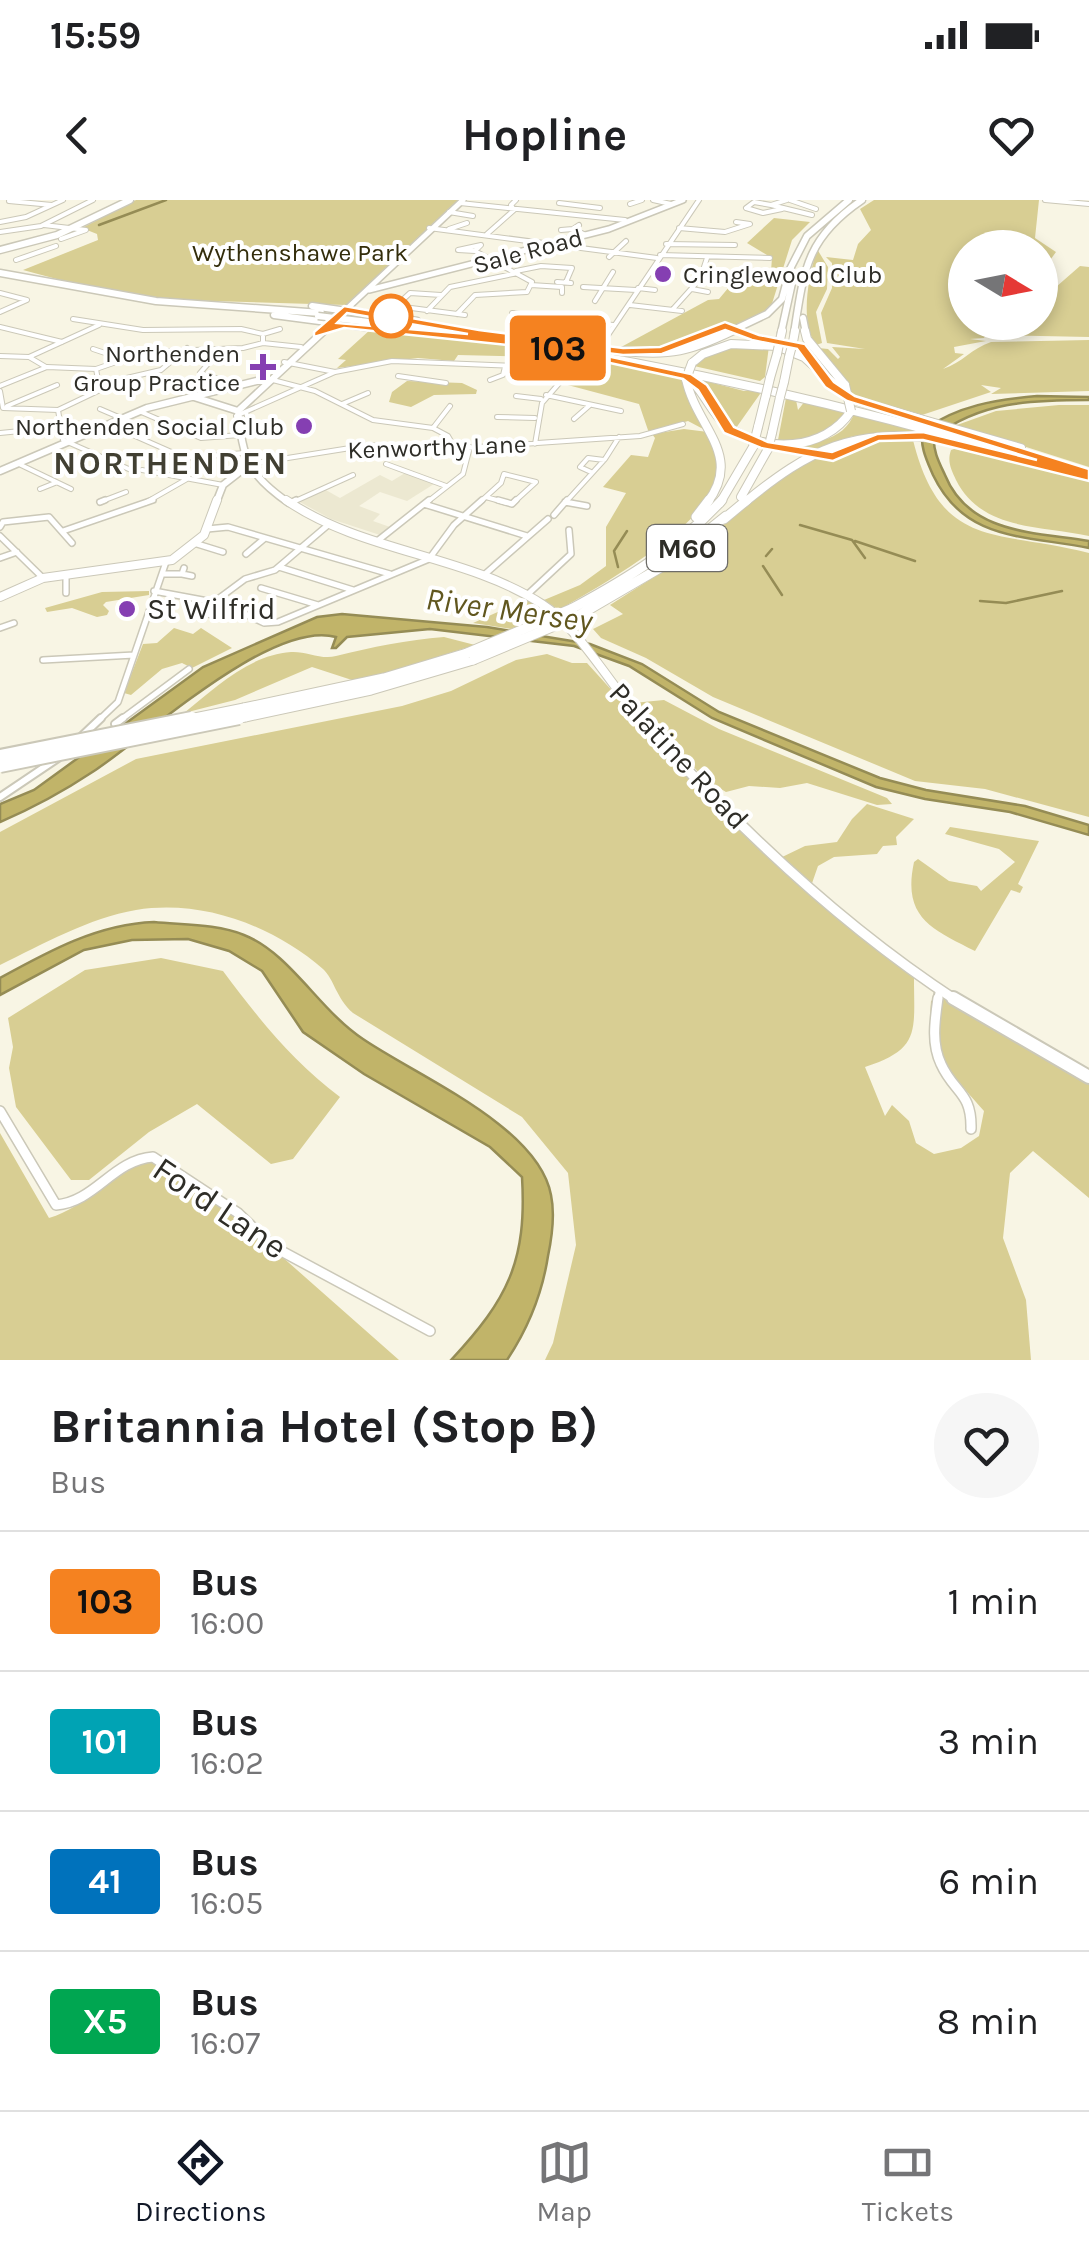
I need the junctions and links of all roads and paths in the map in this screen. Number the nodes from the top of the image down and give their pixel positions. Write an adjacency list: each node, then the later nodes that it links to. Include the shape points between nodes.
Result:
1 (10, 200): 21 (street); 23 (street)
2 (64, 200): 21 (street)
3 (93, 200): 38 (street)
4 (130, 200): 40 (highway)
5 (516, 200): 26 (street)
6 (642, 200): 18 (street)
7 (653, 200): 19 (street)
8 (684, 200): 19 (main road, Sale Road)
9 (698, 200): 42 (street)
10 (788, 200): 16 (street); 22 (street)
11 (849, 200): 65 (highway, M60, via 818,223)
12 (862, 200): 87 (highway, M60, via 816,238)
13 (1045, 200): 20 (street)
14 (589, 201): 24 (street)
15 (461, 202): 26 (street); 29 (main road)
16 (820, 203)
17 (559, 204): 24 (street)
18 (630, 204)
19 (671, 204): 35 (main road, Sale Road)
20 (1089, 204)
21 (53, 205): 30 (street)
22 (771, 205): 27 (street); 27 (street, via 754,202 746,208)
23 (1, 206)
24 (582, 206): 25 (street); 32 (street)
25 (600, 208)
26 (513, 209): 32 (street); 47 (street)
27 (782, 209): 33 (street)
28 (20, 212): 30 (street)
29 (449, 212): 31 (street); 41 (main road)
30 (35, 214): 34 (street)
31 (474, 215)
32 (574, 215): 35 (street)
33 (812, 215)
34 (0, 222)
35 (626, 222): 48 (main road, Sale Road)
36 (736, 222): 42 (street, via 750,224 739,234)
37 (467, 223): 44 (street)
38 (43, 225): 40 (street); 46 (street)
39 (580, 225): 43 (street)
40 (75, 228): 51 (street, via 86,230); 58 (highway)
41 (429, 228): 44 (street); 85 (main road)
42 (678, 228): 49 (street)
43 (572, 229): 45 (street); 48 (street)
44 (448, 230): 47 (street)
45 (561, 230)
46 (0, 232)
47 (486, 235): 55 (street)
48 (588, 235): 55 (main road, Sale Road)
49 (672, 236): 50 (street); 56 (street)
50 (686, 236)
51 (61, 239)
52 (620, 240): 53 (street)
53 (626, 241): 54 (street); 63 (street)
54 (634, 242)
55 (557, 244): 60 (street); 73 (main road, Sale Road)
56 (666, 244): 57 (street); 68 (street)
57 (735, 245)
58 (16, 246): 61 (highway); 64 (street)
59 (56, 246): 64 (street)
60 (586, 248): 63 (street); 66 (street)
61 (0, 250)
62 (475, 250): 73 (street)
63 (614, 252): 67 (street); 68 (street)
64 (36, 253): 72 (street)
65 (797, 254): 123 (highway, M60, via 773,310 690,351); 225 (highway, M60, bridge, via 753,448 740,475 683,538)
66 (576, 256)
67 (609, 256)
68 (659, 256): 69 (street); 86 (street)
69 (707, 258): 70 (street); 77 (street)
70 (754, 258): 71 (street); 74 (street)
71 (770, 258)
72 (16, 260)
73 (494, 260): 75 (street); 85 (main road, Sale Road)
74 (758, 266)
75 (517, 272): 80 (street, via 572,268 569,282); 82 (street); 93 (street, via 450,287)
76 (613, 272): 84 (street)
77 (704, 273): 79 (street); 89 (street)
78 (0, 275): 88 (highway); 88 (highway); 88 (highway)
79 (733, 275)
80 (557, 282)
81 (659, 284): 86 (street, via 654,291)
82 (531, 285): 90 (street); 95 (street, via 524,293 482,293)
83 (583, 287): 84 (street)
84 (602, 288): 86 (street); 94 (street)
85 (369, 289): 99 (main road)
86 (638, 289): 98 (street)
87 (800, 289): 121 (highway, M60, bridge, via 803,330 851,399 844,425 804,442 758,439 724,423 686,376); 204 (highway, M60, bridge, via 768,449)
88 (83, 290): 96 (highway); 110 (highway)
89 (692, 290): 91 (street); 100 (street)
90 (562, 292)
91 (708, 292)
92 (0, 293): 102 (street, via 28,300)
93 (441, 295): 103 (street); 103 (street, via 411,292 396,306)
94 (595, 300)
95 (467, 303): 97 (street); 106 (street)
96 (192, 304): 99 (highway); 110 (highway)
97 (476, 304)
98 (630, 305): 100 (street); 112 (street)
99 (353, 308): 110 (highway, bridge); 110 (main road); 117 (highway)
100 (673, 309): 101 (street)
101 (682, 311)
102 (0, 312)
103 (426, 312): 106 (street)
104 (584, 312): 109 (street)
105 (512, 313): 109 (street)
106 (457, 314): 107 (street)
107 (465, 315)
108 (74, 319): 111 (street)
109 (578, 320): 112 (street); 114 (street)
110 (324, 323): 117 (highway); 122 (main road)
111 (100, 324): 116 (street); 120 (street)
112 (613, 325): 118 (street)
113 (0, 327): 120 (street)
114 (572, 327)
115 (280, 330): 116 (street)
116 (263, 334): 119 (street)
117 (476, 334): 121 (highway); 123 (highway)
118 (604, 341)
119 (262, 342): 122 (street); 124 (street)
120 (65, 343): 127 (street)
121 (546, 346): 163 (highway)
122 (301, 347): 129 (main road)
123 (585, 347): 163 (highway)
124 (187, 348): 128 (street); 141 (street, via 157,370)
125 (93, 349): 128 (street)
126 (0, 356): 127 (street)
127 (29, 357): 132 (street)
128 (120, 358): 134 (street)
129 (284, 362): 135 (street); 137 (main road)
130 (442, 362): 133 (street); 135 (street, via 392,361); 139 (street)
131 (207, 364): 143 (street, via 200,373)
132 (47, 367): 134 (street); 145 (street)
133 (505, 367): 138 (street, via 503,376); 149 (street, via 569,372)
134 (96, 369): 141 (street)
135 (334, 372): 144 (street)
136 (398, 376): 139 (street)
137 (268, 379): 143 (main road); 144 (street); 158 (main road)
138 (490, 380)
139 (428, 381): 140 (street)
140 (446, 383)
141 (101, 384): 155 (street)
142 (56, 385): 153 (street)
143 (238, 385): 147 (main road)
144 (302, 386): 150 (street); 158 (street)
145 (0, 389): 153 (street)
146 (368, 392): 150 (street)
147 (192, 396): 156 (main road); 158 (main road)
148 (516, 396): 149 (street)
149 (543, 396): 151 (street); 161 (street)
150 (342, 404): 168 (street, via 374,420)
151 (591, 404): 157 (street); 162 (street)
152 (450, 406): 168 (street)
153 (2, 407): 155 (street)
154 (100, 409): 160 (street)
155 (58, 410): 167 (street)
156 (139, 411): 160 (main road); 170 (street, via 201,438)
157 (621, 411)
158 (240, 413): 165 (street); 170 (main road, Palatine Road)
159 (496, 417): 161 (street)
160 (121, 418): 164 (main road)
161 (535, 418): 174 (street)
162 (574, 419)
163 (909, 419): 172 (highway); 225 (highway, M60, bridge, via 851,399 788,349 712,348 692,363 686,379 724,464 718,488)
164 (108, 424): 173 (main road); 177 (street, via 185,458)
165 (248, 424)
166 (684, 424): 171 (street, Kenworthy Lane)
167 (61, 427): 169 (street); 173 (street)
168 (433, 428): 176 (street)
169 (0, 434)
170 (240, 435): 177 (main road, Palatine Road)
171 (619, 436): 174 (street, Kenworthy Lane); 178 (street)
172 (972, 438): 187 (highway); 187 (highway)
173 (69, 442): 181 (main road); 182 (street)
174 (534, 444): 175 (street, Kenworthy Lane)
175 (470, 447): 176 (street, Kenworthy Lane); 191 (street, via 462,474)
176 (454, 448): 179 (street, Kenworthy Lane, via 369,445)
177 (244, 454): 179 (main road, Palatine Road)
178 (604, 460): 185 (street); 185 (street, via 588,458 580,467)
179 (250, 464): 190 (main road); 199 (main road, Palatine Road)
180 (386, 464): 191 (street)
181 (21, 465): 184 (main road); 189 (street)
182 (131, 470)
183 (142, 470): 188 (street)
184 (0, 471)
185 (592, 472): 198 (street)
186 (353, 475): 199 (street)
187 (1089, 475): 204 (highway, M60, via 914,435 852,438 798,459)
188 (186, 478): 190 (street); 202 (street)
189 (56, 482): 192 (street); 193 (street)
190 (223, 485): 207 (main road)
191 (448, 486): 200 (street)
192 (40, 489)
193 (71, 489)
194 (126, 492): 196 (street)
195 (486, 496): 195 (street, via 504,474 535,484 516,503); 203 (street)
196 (113, 497): 197 (street); 202 (street)
197 (100, 502)
198 (565, 502): 201 (street); 211 (street)
199 (286, 504): 206 (main road, Palatine Road)
200 (422, 504): 203 (street); 213 (street)
201 (587, 506)
202 (128, 510): 209 (street)
203 (462, 516): 211 (street); 221 (street)
204 (724, 519): 244 (highway, M60, via 665,565)
205 (1, 524): 209 (street, via 50,517)
206 (328, 526): 213 (main road, Palatine Road); 216 (street)
207 (206, 528): 212 (street); 215 (main road)
208 (569, 530): 237 (street, via 572,554)
209 (63, 531): 214 (street)
210 (0, 536): 217 (street)
211 (527, 536): 230 (street)
212 (266, 538): 216 (street); 219 (street)
213 (376, 542): 221 (main road, Palatine Road)
214 (72, 543)
215 (194, 544): 218 (street); 223 (main road)
216 (301, 548): 224 (street); 229 (street)
217 (17, 552): 220 (street); 232 (street)
218 (222, 552)
219 (246, 554)
220 (0, 558)
221 (429, 559): 229 (street); 230 (main road, Palatine Road)
222 (79, 561): 226 (street)
223 (166, 562): 226 (main road); 228 (street)
224 (278, 567): 234 (street); 239 (street, via 245,579)
225 (642, 568): 244 (highway, M60)
226 (81, 572): 227 (main road)
227 (66, 574): 232 (main road); 236 (street, via 66,592)
228 (162, 574): 231 (street); 235 (street)
229 (391, 574): 234 (street)
230 (484, 575): 237 (main road, Palatine Road)
231 (192, 576)
232 (43, 578): 238 (main road)
233 (261, 588): 241 (street)
234 (356, 590): 241 (street)
235 (154, 591): 239 (street); 247 (street)
236 (56, 593)
237 (527, 595): 257 (main road, Palatine Road, via 575,632 678,760 757,839 819,896)
238 (0, 596)
239 (214, 602): 240 (street)
240 (224, 604): 242 (street)
241 (319, 605): 242 (street, via 269,623)
242 (234, 607): 243 (street, via 218,617)
243 (204, 613)
244 (574, 613): 252 (highway, M60, bridge, via 371,690)
245 (14, 623): 246 (street)
246 (0, 628)
247 (134, 655): 248 (street); 250 (street)
248 (43, 660)
249 (189, 669): 251 (street)
250 (120, 696): 251 (street); 256 (street, via 47,768)
251 (142, 702): 253 (street)
252 (245, 712): 254 (highway, M60, bridge); 255 (highway, M60, bridge)
253 (115, 724)
254 (0, 756)
255 (0, 766)
256 (0, 796)
257 (940, 988): 258 (main road, Palatine Road); 260 (street, via 938,1059 968,1097)
258 (1089, 1078)
259 (0, 1111): 261 (street, Ford Lane, via 56,1205 72,1204 133,1159 153,1156 238,1214 272,1246)
260 (971, 1130)
261 (430, 1331)

